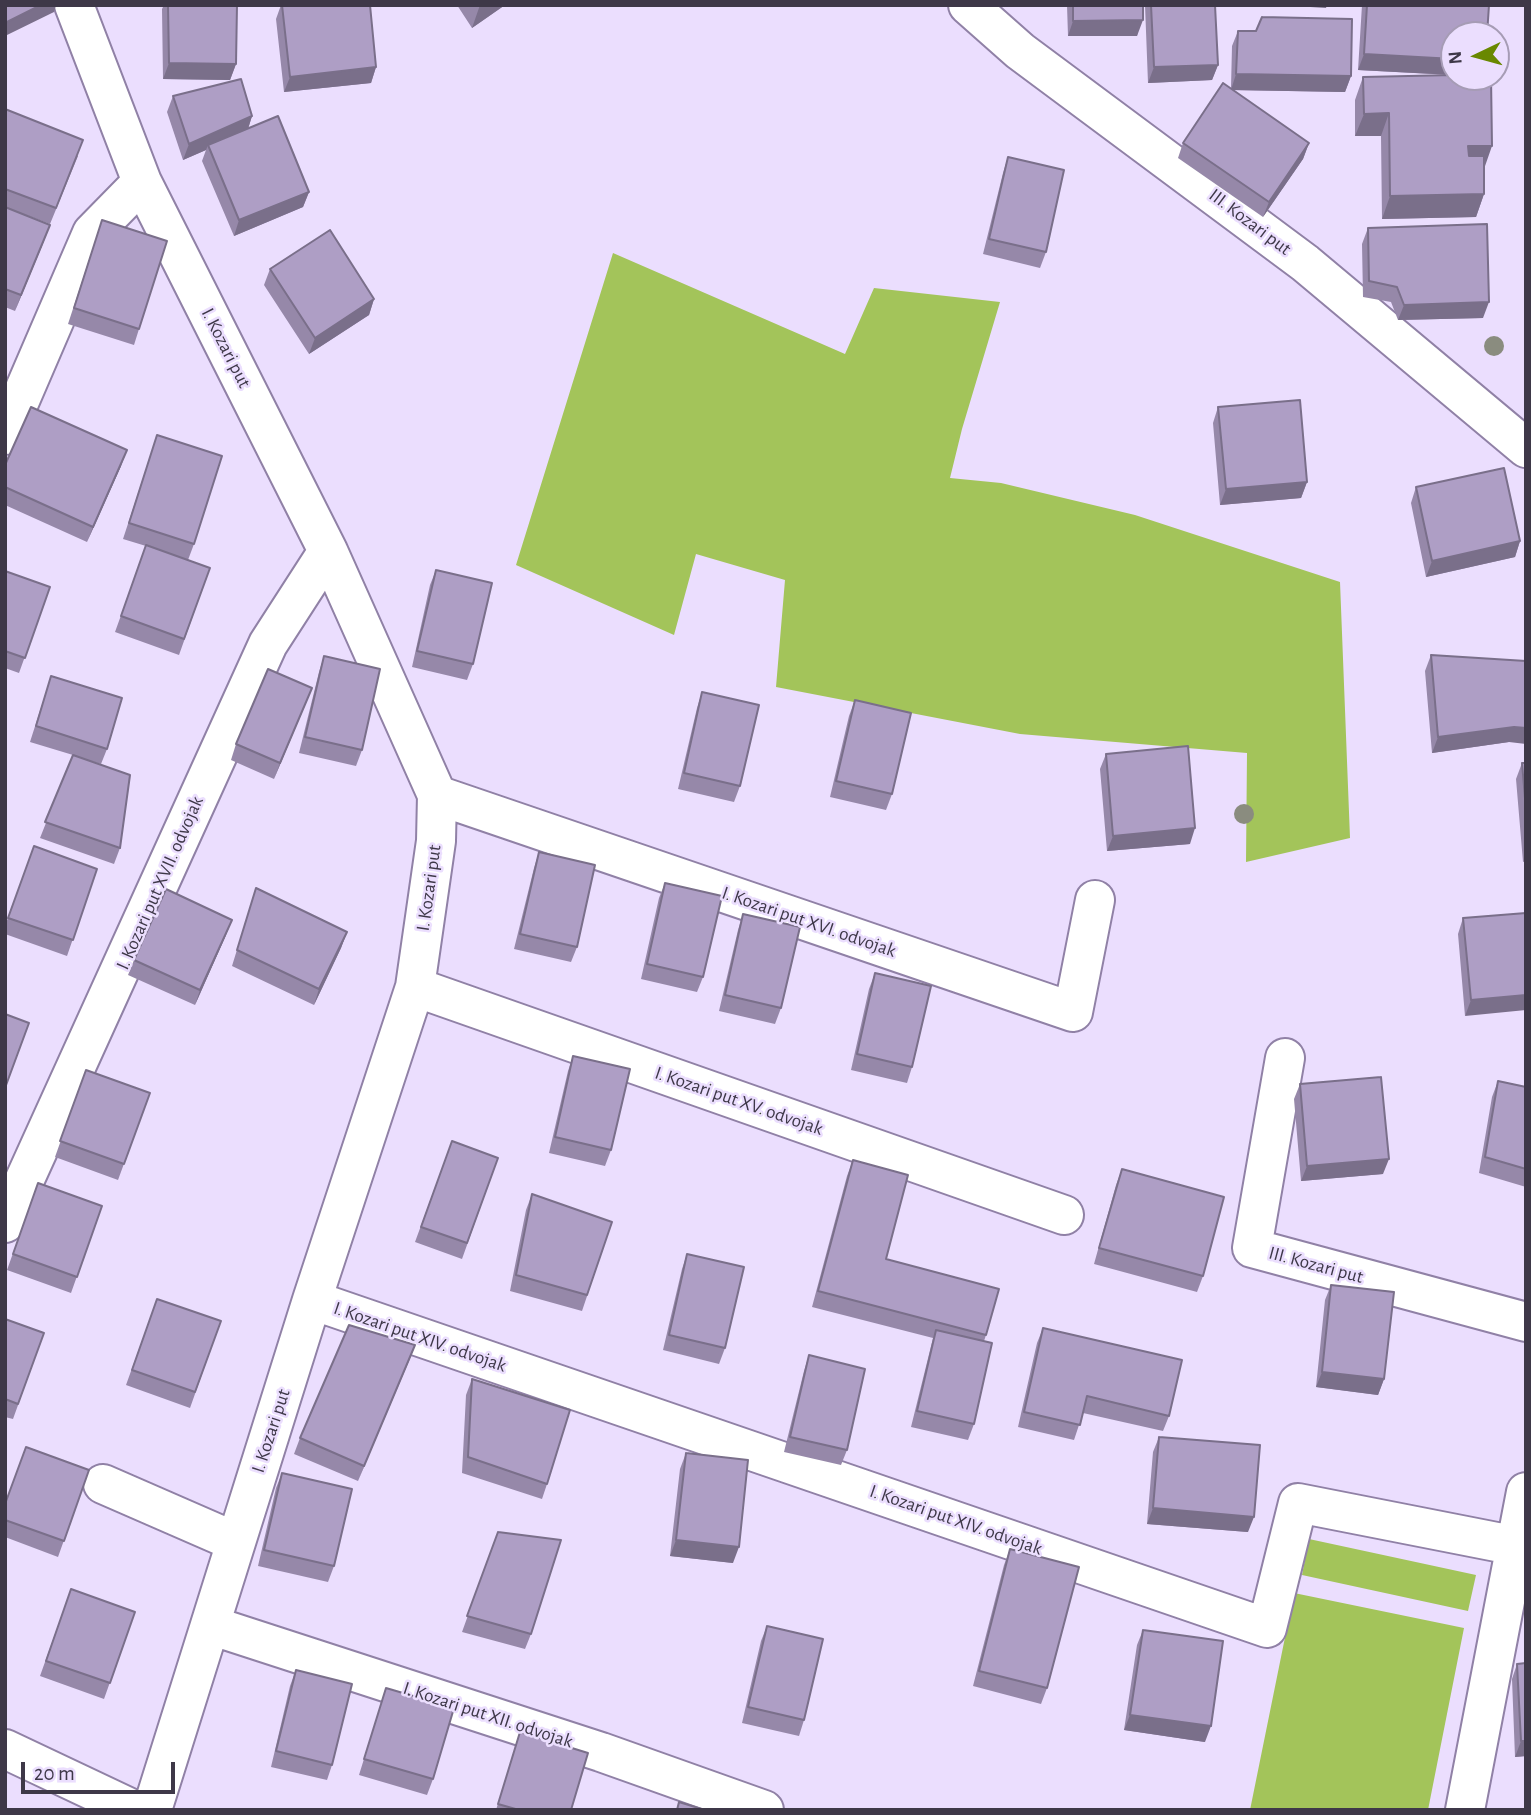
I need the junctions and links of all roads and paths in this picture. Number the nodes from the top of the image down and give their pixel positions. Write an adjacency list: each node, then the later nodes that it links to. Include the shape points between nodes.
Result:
1 (74, 5): 3 (street, I. Kozari put)
2 (968, 5): 5 (street, III. Kozari put, via 1020,51 1305,263)
3 (142, 182): 4 (street, via 92,233); 6 (street, I. Kozari put)
4 (5, 435)
5 (1526, 448)
6 (328, 551): 7 (street, I. Kozari put); 12 (street, I. Kozari put XVII. odvojak, via 268,644)
7 (437, 795): 8 (street, I. Kozari put XVI. odvojak, via 1073,1012); 9 (street, I. Kozari put, via 436,841)
8 (1095, 900)
9 (415, 987): 11 (street, I. Kozari put XV. odvojak); 13 (street, I. Kozari put)
10 (1285, 1058): 14 (street, III. Kozari put, via 1251,1248)
11 (1064, 1215)
12 (5, 1223)
13 (312, 1300): 17 (street, I. Kozari put); 18 (street, I. Kozari put XIV. odvojak, via 1267,1628 1298,1503)
14 (1526, 1322)
15 (103, 1485): 17 (street)
16 (1526, 1492): 18 (street)
17 (236, 1542): 19 (street, I. Kozari put)
18 (1517, 1546): 24 (street)
19 (209, 1625): 22 (street, I. Kozari put); 23 (street, I. Kozari put XII. odvojak)
20 (5, 1749): 21 (street)
21 (134, 1810)
22 (152, 1810)
23 (764, 1810)
24 (1465, 1810)

